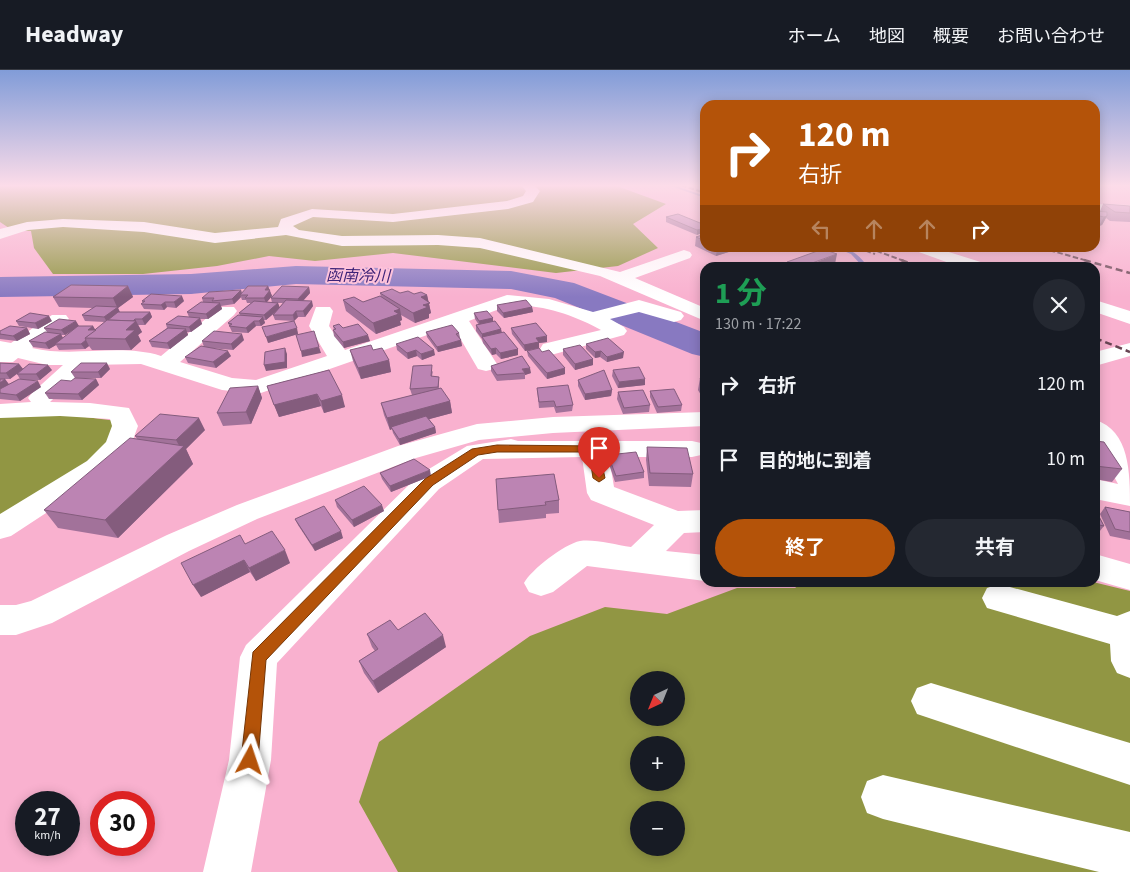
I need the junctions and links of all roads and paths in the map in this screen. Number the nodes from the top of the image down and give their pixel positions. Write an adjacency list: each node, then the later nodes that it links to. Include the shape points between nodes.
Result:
1 (8, 222): 3 (street)
2 (286, 222): 4 (street)
3 (27, 226): 4 (street, via 64,223 144,227 215,238); 5 (street)
4 (286, 231): 9 (street, via 342,241 480,243)
5 (0, 234)
6 (934, 252): 8 (street)
7 (684, 255): 9 (street)
8 (963, 262)
9 (621, 277): 11 (street)
10 (667, 280): 11 (street)
11 (641, 296): 15 (street); 17 (street); 20 (street)
12 (1100, 308): 18 (street)
13 (227, 311): 27 (street)
14 (323, 311): 25 (street, via 319,326)
15 (700, 314)
16 (457, 317): 17 (street, via 507,301 524,300); 25 (street); 28 (street)
17 (596, 318): 21 (street, via 618,330)
18 (1130, 318)
19 (59, 319): 23 (street)
20 (700, 325)
21 (551, 349)
22 (1130, 349): 24 (street)
23 (5, 352): 26 (street)
24 (1100, 358)
25 (340, 359): 27 (street, via 258,387 230,385)
26 (82, 360): 27 (street, via 142,357); 29 (street)
27 (166, 363)
28 (486, 364)
29 (40, 398)
30 (0, 411): 39 (street, via 93,409 120,413 125,426 118,445 97,467)
31 (700, 420): 32 (street)
32 (584, 437): 34 (street); 38 (street, via 601,493); 46 (street, via 477,432 407,452 247,512 178,543 40,614); 52 (street, via 476,452 429,482 259,657 250,760)
33 (1108, 445): 35 (street)
34 (692, 449)
35 (1130, 480)
36 (1100, 490): 37 (street)
37 (1130, 496)
38 (690, 522): 40 (street)
39 (0, 528)
40 (637, 560): 41 (street); 44 (street, via 581,553)
41 (700, 567)
42 (1100, 568): 43 (street)
43 (1130, 577)
44 (542, 583)
45 (999, 598): 47 (street)
46 (0, 620)
47 (1129, 640)
48 (931, 701): 49 (street)
49 (1130, 764)
50 (883, 797): 51 (street)
51 (1130, 856)
52 (227, 872)

